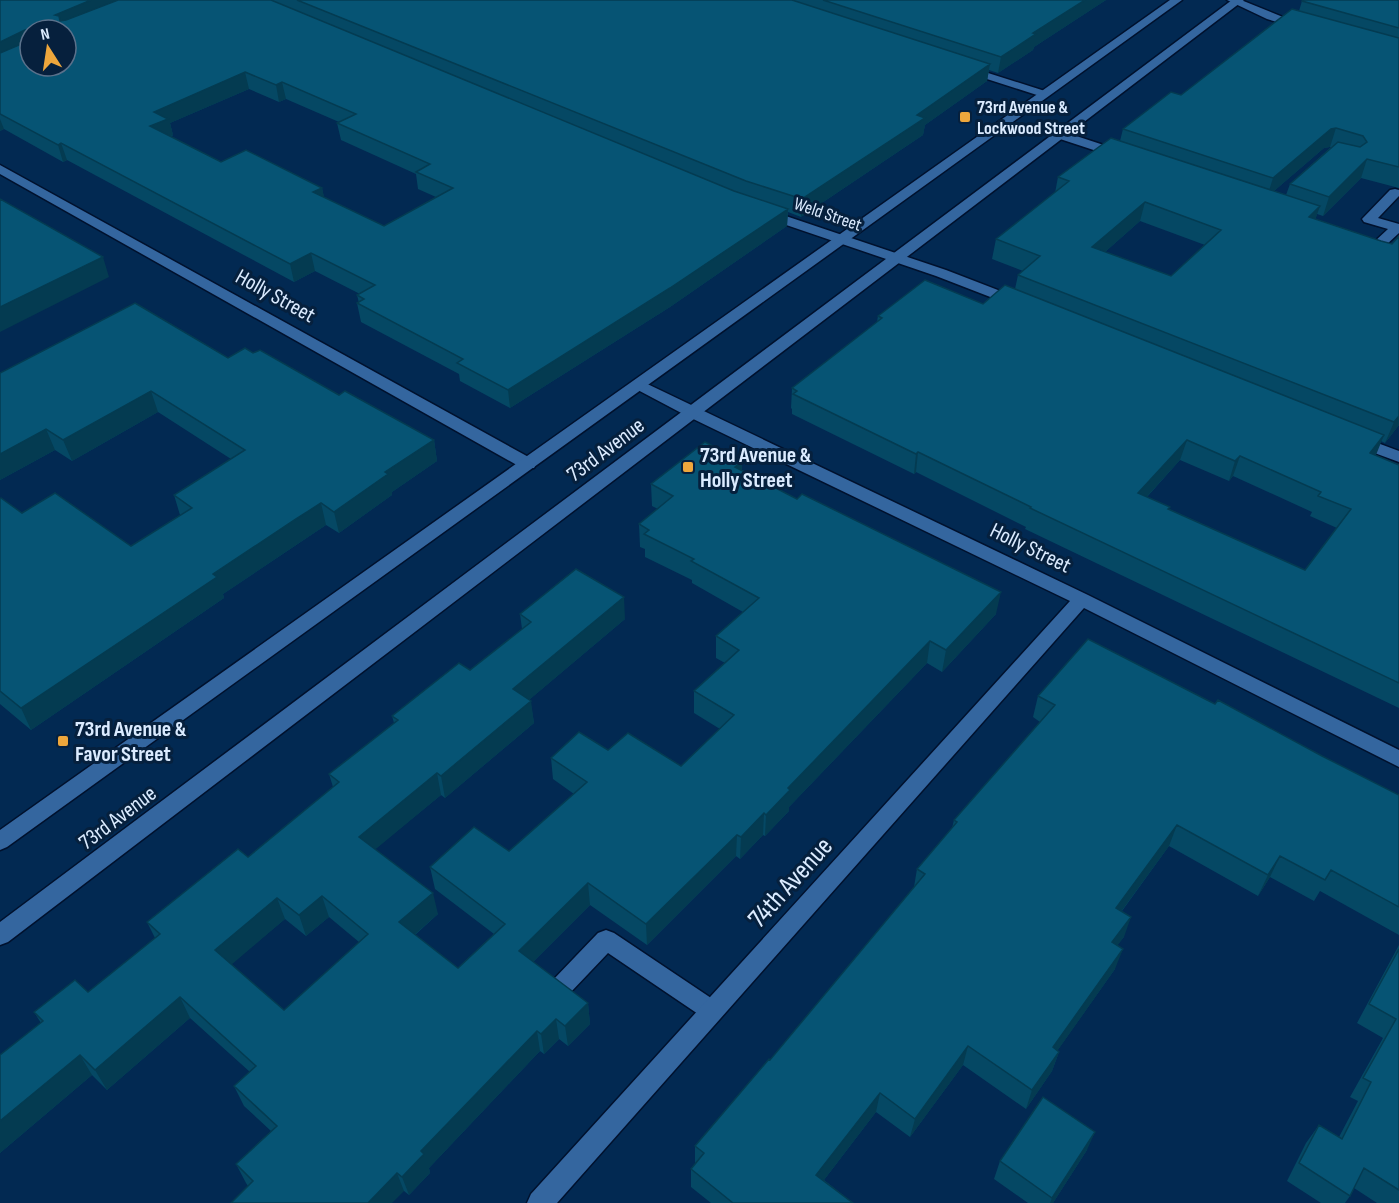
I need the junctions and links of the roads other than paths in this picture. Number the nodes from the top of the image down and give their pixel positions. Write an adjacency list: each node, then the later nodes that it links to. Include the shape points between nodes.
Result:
1 (1177, 0): 5 (main road, 73rd Avenue)
2 (1236, 1): 3 (main road, via 1268,16); 6 (main road, 73rd Avenue)
3 (1317, 30)
4 (959, 67): 5 (main road)
5 (1044, 94): 11 (main road, 73rd Avenue)
6 (1062, 135): 7 (main road); 13 (main road, 73rd Avenue)
7 (1139, 161)
8 (0, 169): 19 (main road, Holly Street)
9 (1395, 193): 12 (main road, via 1369,219 1397,228 1375,240)
10 (749, 206): 11 (main road, Weld Street)
11 (841, 240): 13 (main road, Weld Street); 15 (main road, 73rd Avenue)
12 (1399, 248)
13 (897, 258): 14 (main road, Weld Street); 16 (main road, 73rd Avenue)
14 (1031, 308)
15 (639, 385): 16 (main road, Holly Street); 19 (main road, 73rd Avenue)
16 (693, 413): 20 (main road, Holly Street); 23 (main road, 73rd Avenue)
17 (1343, 435): 18 (main road)
18 (1399, 457)
19 (528, 464): 22 (main road, 73rd Avenue)
20 (1082, 598): 21 (main road, Holly Street); 25 (main road, 74th Avenue)
21 (1399, 759)
22 (3, 833)
23 (0, 935)
24 (561, 987): 25 (main road, via 606,940)
25 (712, 1011): 26 (main road, 74th Avenue)
26 (540, 1203)

